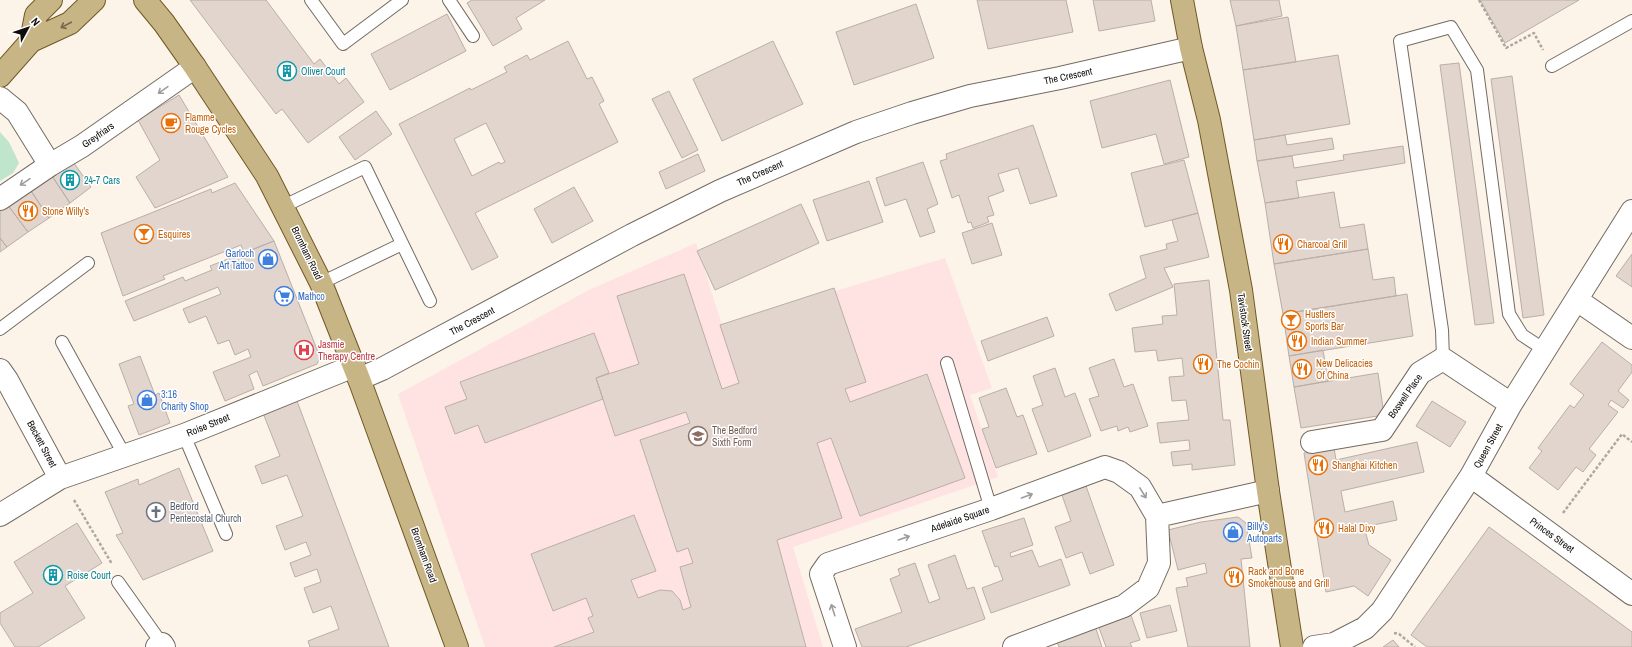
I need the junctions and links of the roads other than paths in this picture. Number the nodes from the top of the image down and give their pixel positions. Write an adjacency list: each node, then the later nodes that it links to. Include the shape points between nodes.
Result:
1 (51, 0): 10 (main road, via 36,15)
2 (94, 0): 10 (main road, one-way to 10, via 70,23)
3 (145, 0): 13 (main road, Bromham Road)
4 (310, 0): 5 (lane, via 344,44)
5 (402, 0)
6 (449, 0): 9 (lane)
7 (1182, 0): 11 (main road, Tavistock Street)
8 (1632, 21): 12 (lane)
9 (473, 36)
10 (31, 41): 14 (main road)
11 (1191, 48): 31 (street, The Crescent, via 970,96 856,132 720,190 382,369); 39 (main road, Tavistock Street, via 1209,120 1241,290)
12 (1552, 66)
13 (195, 68): 16 (street, Greyfriars, one-way to 16, via 82,146); 18 (main road, Bromham Road)
14 (0, 75)
15 (0, 98): 16 (street, via 17,112)
16 (50, 165): 17 (street, Greyfriars, one-way to 17)
17 (0, 199)
18 (284, 206): 20 (lane, via 365,167); 22 (main road, Bromham Road)
19 (1632, 211): 23 (street, Queen Street)
20 (402, 244): 22 (lane); 24 (lane)
21 (88, 263): 25 (lane)
22 (321, 283): 31 (main road, Bromham Road)
23 (1577, 300): 26 (street); 28 (street, Queen Street)
24 (430, 301)
25 (0, 329)
26 (1632, 338)
27 (62, 342): 36 (lane)
28 (1546, 350): 29 (lane, via 1522,335 1509,314 1477,70 1451,27 1400,41 1442,330); 33 (street, Queen Street)
29 (1443, 360): 33 (street); 35 (street, Boswell Place, via 1420,373 1382,430)
30 (947, 362): 40 (lane)
31 (356, 372): 34 (street, Roise Street); 47 (main road, Bromham Road)
32 (2, 378): 38 (street, Beckett Street)
33 (1511, 404): 37 (street, Queen Street)
34 (184, 435): 36 (street, Roise Street); 43 (lane)
35 (1312, 442)
36 (125, 456): 38 (street, Roise Street)
37 (1471, 476): 45 (street, Princes Street); 51 (street, Queen Street, via 1382,611 1365,628 1334,644)
38 (60, 478): 41 (street, Beckett Street)
39 (1268, 491): 42 (street); 50 (main road, Tavistock Street)
40 (991, 509): 42 (street, Adelaide Square, one-way to 42, via 1105,467 1119,472 1140,487); 48 (street, Adelaide Square, one-way to 40, via 822,574 828,564)
41 (0, 515)
42 (1157, 516): 49 (street, Adelaide Square, via 1159,562 1148,588 1124,606)
43 (226, 534)
44 (118, 582): 46 (lane)
45 (1632, 594)
46 (161, 646)
47 (457, 647)
48 (845, 647)
49 (1014, 647)
50 (1292, 647)
51 (1314, 647)

